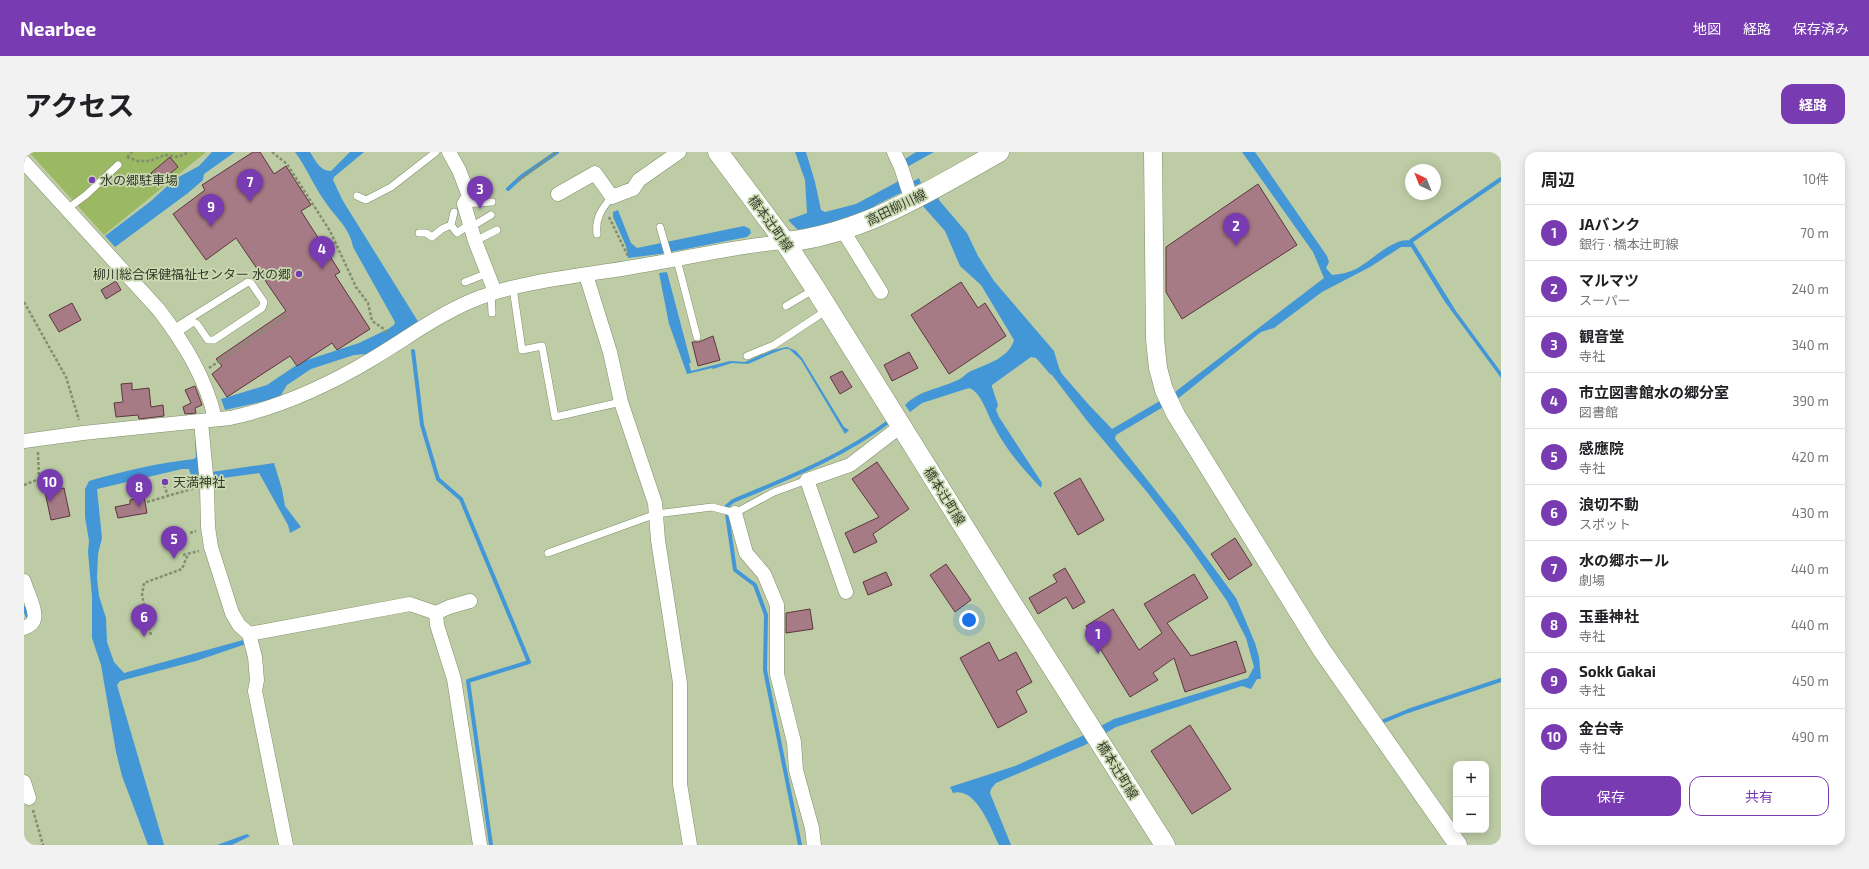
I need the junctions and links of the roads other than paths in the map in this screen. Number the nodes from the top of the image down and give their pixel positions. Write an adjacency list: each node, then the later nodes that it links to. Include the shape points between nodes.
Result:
1 (436, 152): 11 (lane, via 391,187 366,200)
2 (449, 152): 14 (street, via 459,170)
3 (679, 152): 13 (street, via 639,180 633,189)
4 (718, 152): 26 (main road, 橋本辻町線)
5 (894, 152): 12 (street)
6 (999, 152): 12 (main road, 高田柳川線)
7 (1153, 152): 63 (street, via 1155,339 1158,368 1164,390 1176,415 1321,649)
8 (24, 162): 16 (street)
9 (118, 165): 16 (lane)
10 (558, 194): 13 (street, via 595,173)
11 (357, 196)
12 (910, 196): 21 (main road, 高田柳川線, via 862,223)
13 (610, 200): 24 (lane, via 599,215)
14 (465, 202): 15 (lane); 18 (lane); 19 (street)
15 (492, 202)
16 (68, 209): 38 (street)
17 (491, 214): 19 (lane)
18 (451, 225): 19 (lane, via 457,233); 23 (lane, via 432,237 426,233)
19 (470, 226): 25 (street)
20 (660, 227): 27 (lane, via 663,242)
21 (842, 229): 26 (main road, 高田柳川線, via 806,240); 33 (street)
22 (497, 230): 25 (lane)
23 (419, 233)
24 (597, 234)
25 (475, 241): 28 (street)
26 (785, 242): 27 (street, via 758,244); 32 (main road, 橋本辻町線)
27 (672, 259): 29 (street); 39 (lane)
28 (488, 273): 30 (lane); 34 (street)
29 (586, 275): 31 (street); 41 (street, via 610,352)
30 (465, 282)
31 (513, 288): 34 (street); 41 (lane, via 522,350 542,346 555,417)
32 (815, 288): 35 (lane); 36 (main road, 橋本辻町線)
33 (881, 292)
34 (493, 293): 37 (lane); 42 (street, via 458,307 352,371 306,393 262,410)
35 (786, 306)
36 (827, 310): 40 (lane, via 774,345); 44 (main road, 橋本辻町線)
37 (492, 313)
38 (175, 331): 38 (lane, via 248,282 264,302 262,308 214,340 208,340 198,324 193,322); 42 (street, via 200,374)
39 (697, 337)
40 (747, 356)
41 (621, 402): 48 (street, via 655,503)
42 (215, 419): 43 (street)
43 (201, 422): 45 (street); 55 (street, via 211,547 232,613)
44 (901, 426): 46 (street, via 850,465); 62 (main road, 橋本辻町線)
45 (30, 440)
46 (807, 480): 47 (lane, via 774,492); 51 (street)
47 (735, 513): 48 (lane, via 712,507); 61 (street, via 746,553 764,574 777,604 777,674)
48 (656, 514): 49 (lane); 60 (street, via 680,683 680,784)
49 (548, 553)
50 (24, 581): 54 (street, via 35,618 33,623)
51 (846, 592)
52 (470, 601): 53 (street)
53 (436, 614): 55 (street, via 410,604); 59 (street, via 454,679)
54 (24, 628)
55 (248, 634): 58 (street, via 255,657 255,691)
56 (24, 782): 57 (street)
57 (29, 798)
58 (286, 845)
59 (478, 845)
60 (690, 845)
61 (814, 845)
62 (1165, 845)
63 (1458, 845)

